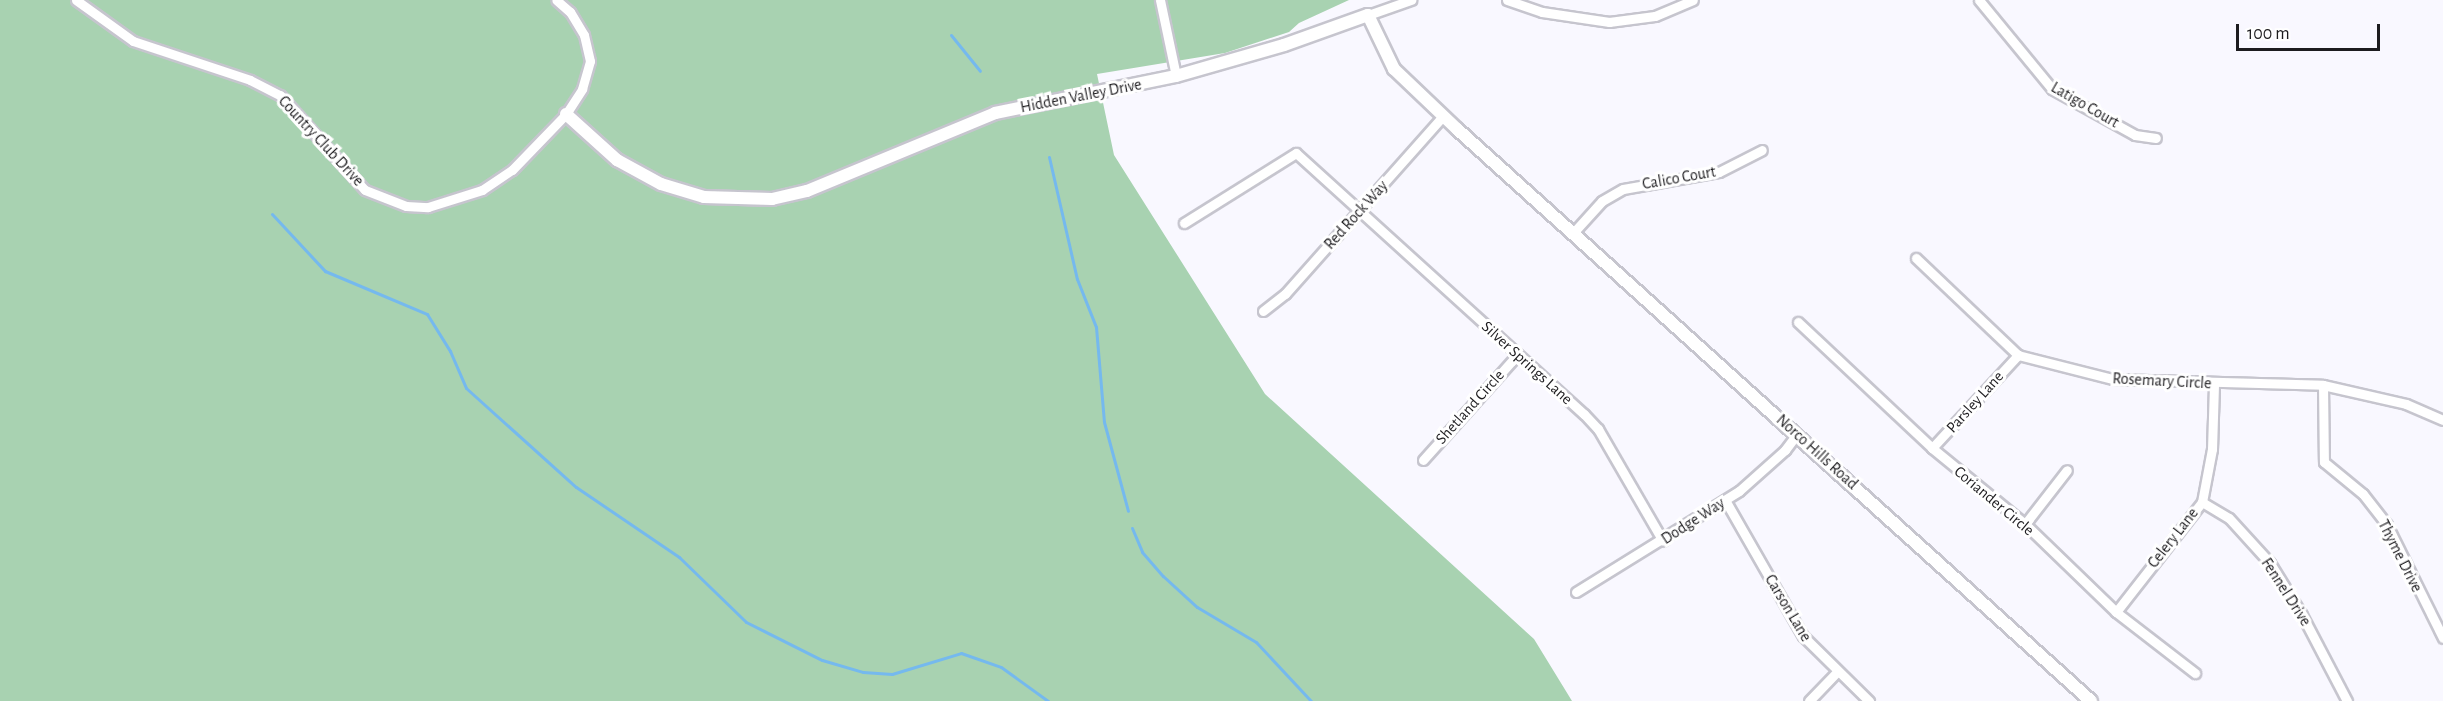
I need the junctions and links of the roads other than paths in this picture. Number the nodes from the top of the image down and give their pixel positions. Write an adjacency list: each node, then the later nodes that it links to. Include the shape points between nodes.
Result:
1 (76, 0): 10 (street, Country Club Drive, via 133,41 280,94 365,190 406,206 447,203 482,190 512,171)
2 (556, 0): 10 (street, Country Club Drive, via 570,12 584,35 590,61 582,89)
3 (1160, 0): 9 (street)
4 (1410, 0): 8 (street)
5 (1507, 0): 6 (street, via 1542,12 1609,22 1655,16)
6 (1693, 0)
7 (1979, 0): 12 (street, Latigo Court, via 2052,89 2135,135)
8 (1368, 15): 9 (street, Hidden Valley Drive, via 1284,45); 11 (street, via 1394,69)
9 (1176, 76): 10 (street, Hidden Valley Drive, via 995,113 807,191 772,199 704,197 661,184 617,160)
10 (566, 114)
11 (1444, 115): 14 (street, Red Rock Way); 16 (street, Norco Hills Road)
12 (2156, 138)
13 (1762, 150): 16 (street, Calico Court, via 1708,175 1623,189 1602,201)
14 (1359, 211): 15 (street, Silver Springs Lane, via 1296,153); 18 (street, Red Rock Way, via 1285,294); 20 (street, Silver Springs Lane)
15 (1184, 223)
16 (1573, 233): 25 (street, Norco Hills Road)
17 (1916, 258): 21 (street, Rosemary Circle)
18 (1263, 311)
19 (1798, 322): 26 (street, Coriander Circle)
20 (1518, 354): 27 (street, Shetland Circle); 32 (street, Silver Springs Lane, via 1598,429)
21 (2018, 355): 22 (street, Rosemary Circle, via 2113,379); 26 (street, Parsley Lane)
22 (2214, 384): 23 (street, Rosemary Circle); 30 (street, Celery Lane, via 2212,449)
23 (2323, 385): 24 (street, Rosemary Circle, via 2406,404); 35 (street, Thyme Drive, via 2324,462 2363,494 2387,525)
24 (2443, 420)
25 (1797, 434): 29 (street, Dodge Way, via 1764,470); 41 (street, Norco Hills Road)
26 (1932, 448): 31 (street, Coriander Circle)
27 (1423, 460)
28 (2067, 470): 31 (street)
29 (1725, 500): 32 (street, Dodge Way); 36 (street, Carson Lane, via 1803,636)
30 (2202, 502): 34 (street, Celery Lane); 38 (street, Fennel Drive, via 2229,518 2270,563)
31 (2025, 524): 34 (street, Coriander Circle)
32 (1663, 540): 33 (street, Dodge Way)
33 (1576, 592)
34 (2116, 612): 37 (street, Coriander Circle)
35 (2443, 638)
36 (1838, 672): 39 (street); 40 (street, Carson Lane)
37 (2195, 673)
38 (2346, 698): 42 (street)
39 (1809, 701)
40 (1869, 701)
41 (2091, 701)
42 (2335, 701)

